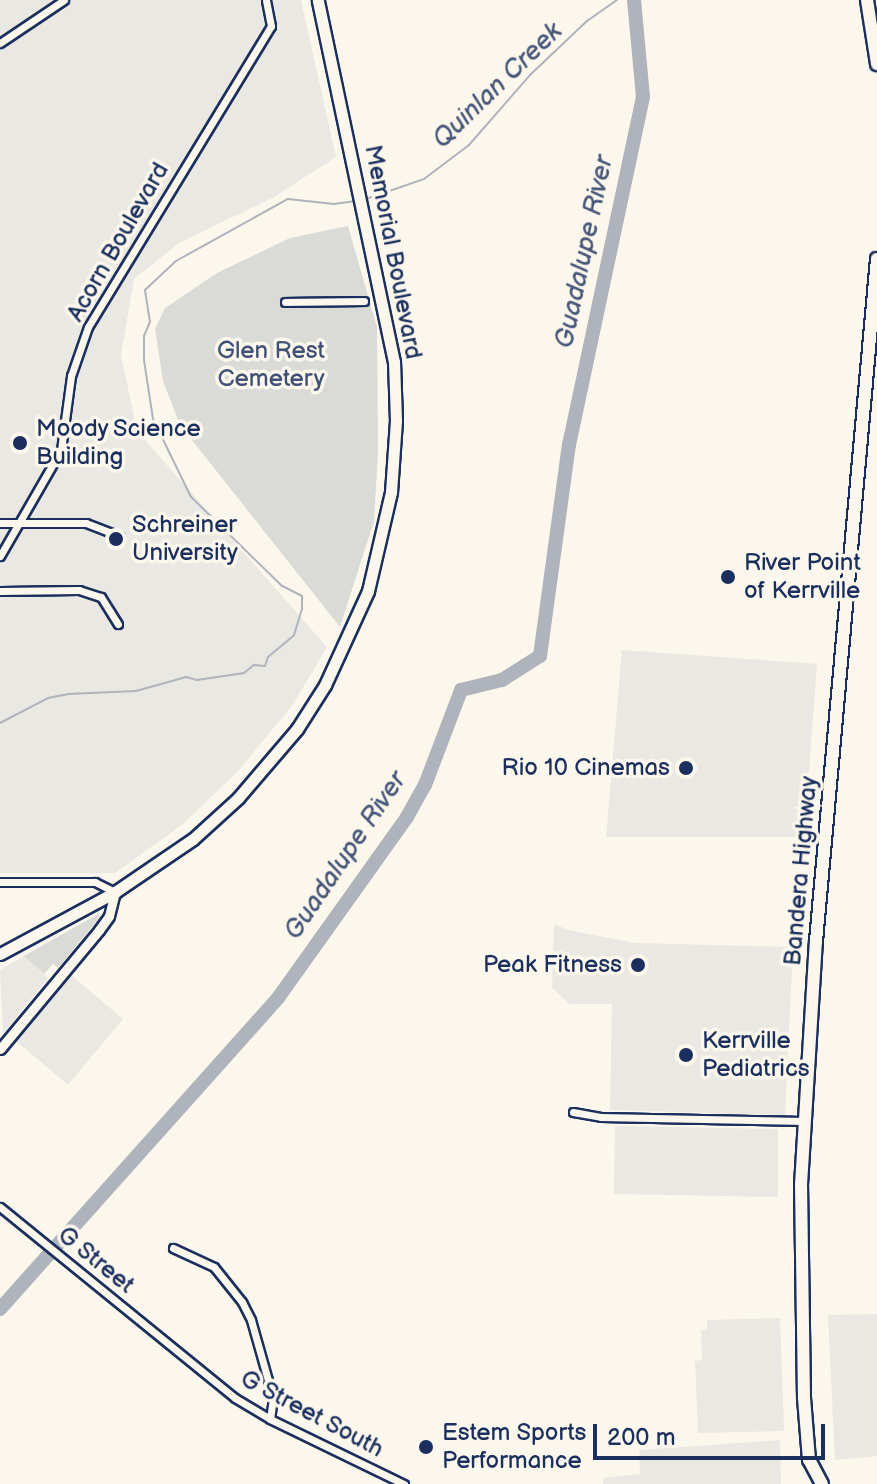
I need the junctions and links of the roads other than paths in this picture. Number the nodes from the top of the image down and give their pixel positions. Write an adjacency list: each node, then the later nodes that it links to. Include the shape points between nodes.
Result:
1 (64, 0): 5 (street)
2 (266, 0): 11 (street, Acorn Boulevard, via 271,26 88,327 71,376 61,450)
3 (318, 0): 17 (main road, Memorial Boulevard, via 394,362 396,433 389,511 358,617 308,712 253,783 193,839)
4 (867, 0): 6 (main road)
5 (0, 43)
6 (877, 64)
7 (877, 259): 21 (main road, Bandera Highway)
8 (364, 301): 9 (street)
9 (285, 302)
10 (0, 523): 11 (street)
11 (19, 523): 12 (street, via 86,523); 13 (street, Acorn Boulevard)
12 (120, 536)
13 (0, 556)
14 (0, 591): 15 (street, via 79,590 101,597)
15 (118, 624)
16 (0, 882): 17 (street, via 95,882)
17 (115, 892): 18 (main road, Memorial Boulevard); 19 (street, via 99,930)
18 (0, 954)
19 (1, 1046)
20 (573, 1112): 21 (street)
21 (804, 1121): 26 (main road, Bandera Highway, via 799,1259)
22 (2, 1208): 24 (street, G Street)
23 (173, 1248): 25 (street, via 214,1267 242,1302 273,1398)
24 (167, 1344): 25 (street, G Street South)
25 (270, 1419): 27 (street, G Street South)
26 (812, 1469): 28 (main road); 29 (main road, Bandera Highway); 30 (main road)
27 (404, 1484)
28 (813, 1484)
29 (822, 1484)
30 (833, 1484)

